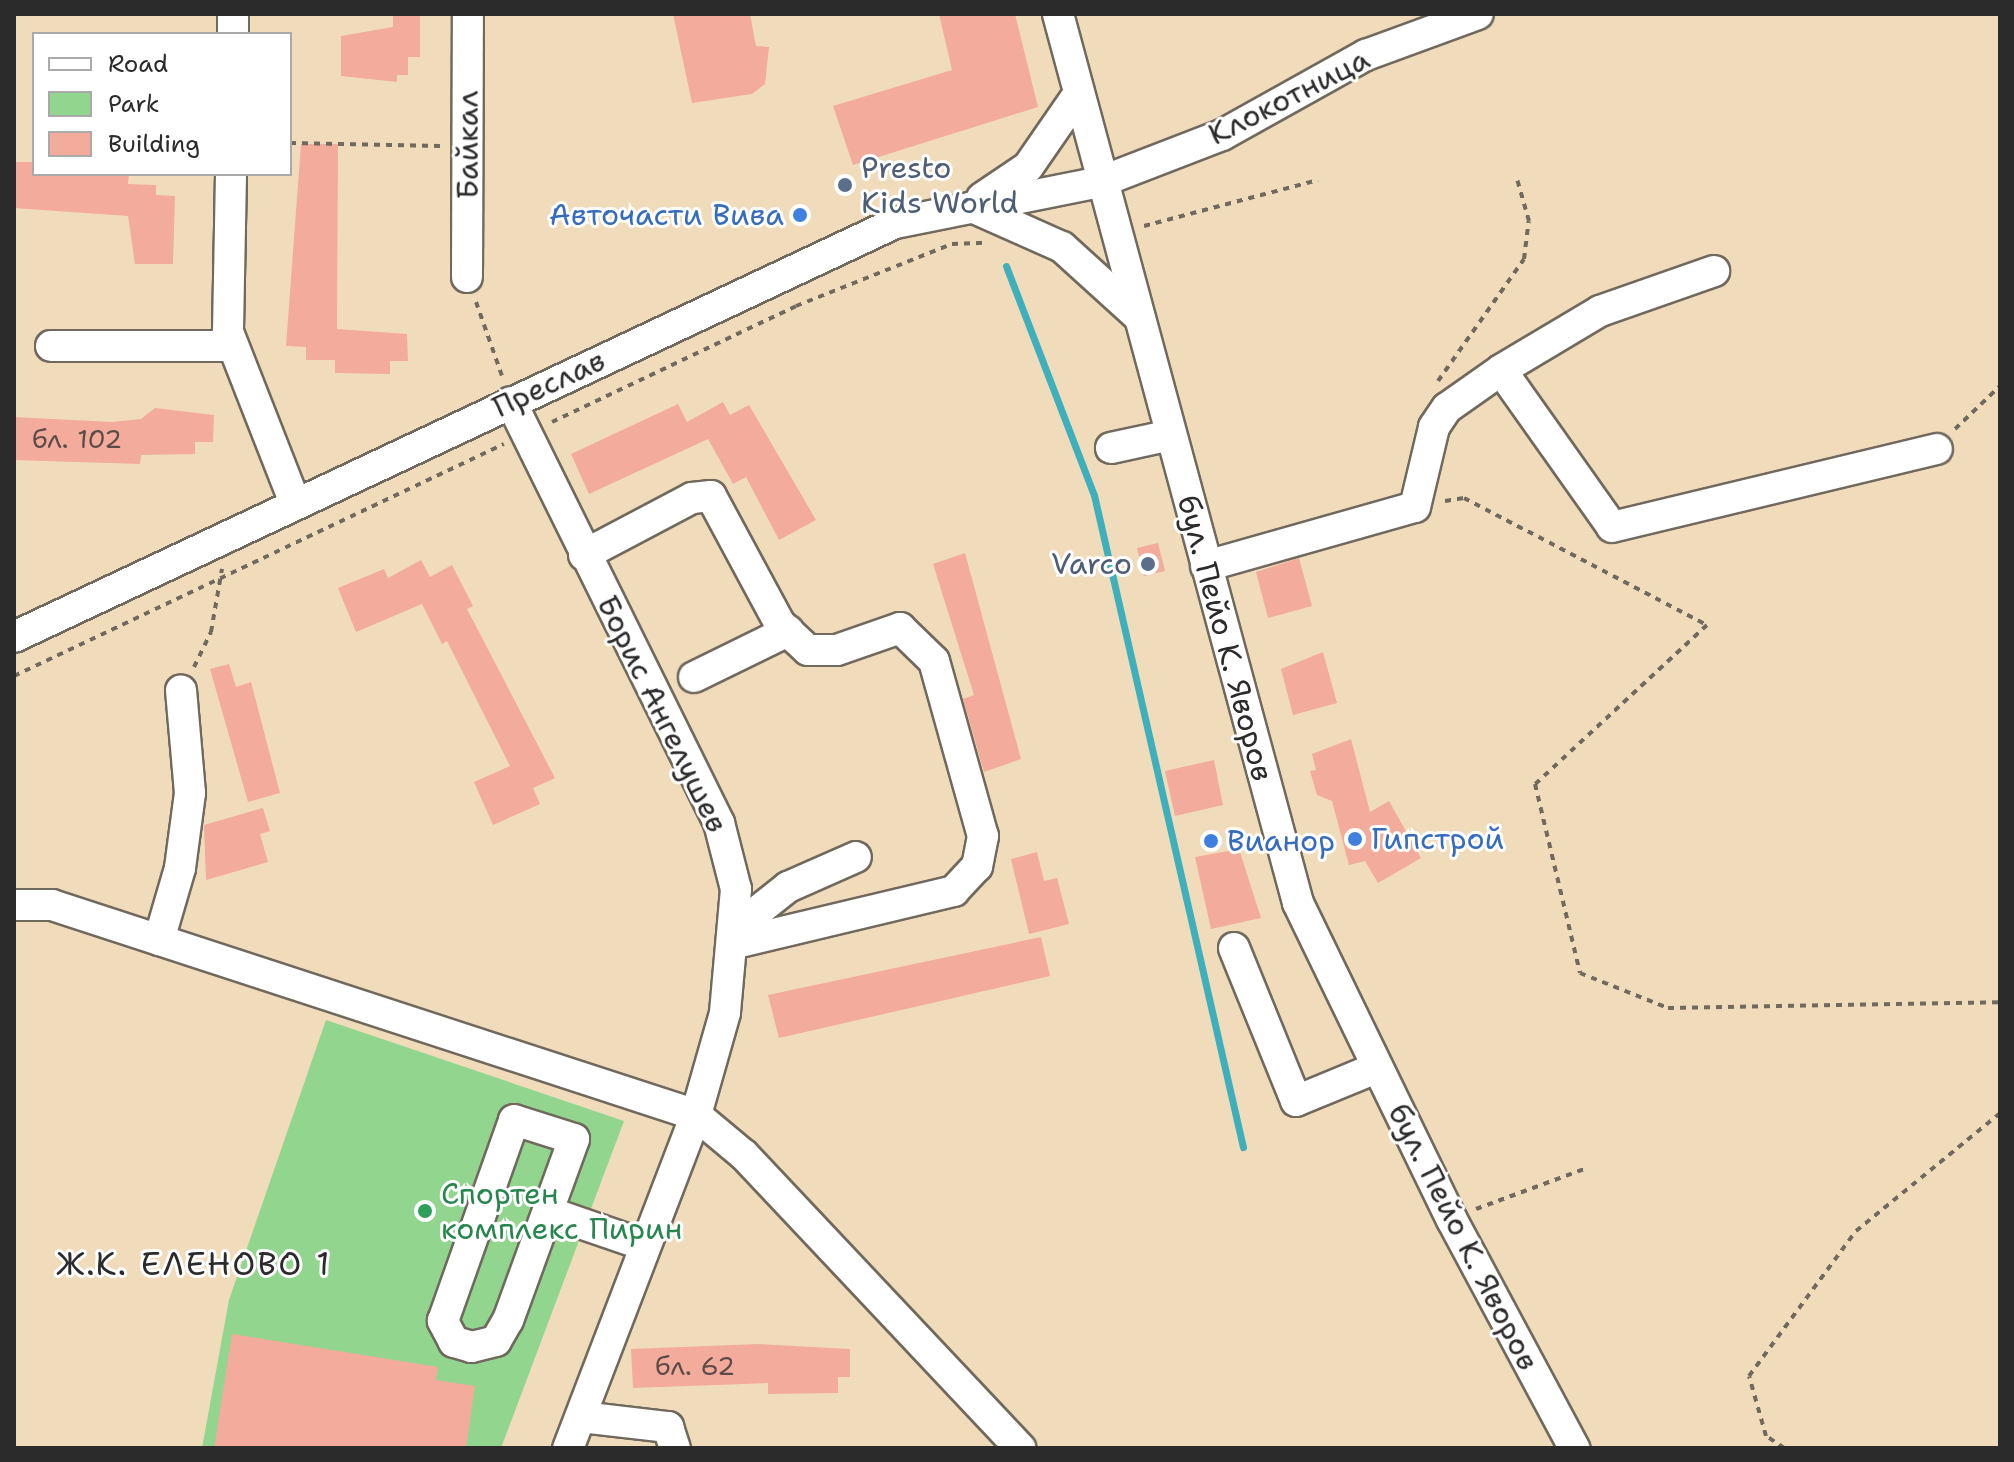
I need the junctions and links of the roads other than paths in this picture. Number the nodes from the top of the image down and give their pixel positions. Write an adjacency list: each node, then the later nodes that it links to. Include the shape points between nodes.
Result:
1 (468, 14): 9 (street, Байкал)
2 (1058, 14): 4 (street, бул. Пейо К. Яворов)
3 (1478, 14): 6 (street, Клокотница, via 1366,55 1222,135)
4 (1079, 93): 6 (street, бул. Пейо К. Яворов); 7 (street, via 1028,167)
5 (231, 176): 12 (street)
6 (1100, 182): 7 (street, Преслав); 10 (street, бул. Пейо К. Яворов)
7 (970, 206): 10 (street, via 1062,247); 14 (street, Преслав, via 895,223)
8 (1714, 271): 13 (street, via 1600,311)
9 (467, 277)
10 (1140, 318): 15 (street, бул. Пейо К. Яворов)
11 (51, 346): 12 (street)
12 (232, 346): 18 (street)
13 (1501, 370): 17 (street, via 1612,527); 20 (street, via 1447,408 1434,427 1415,507)
14 (511, 402): 18 (street, Преслав); 19 (street, Борис Ангелушев)
15 (1171, 435): 16 (street); 20 (street, бул. Пейо К. Яворов)
16 (1111, 448)
17 (1937, 449)
18 (295, 503): 22 (street, Преслав)
19 (584, 555): 21 (street, via 692,498 711,496); 27 (street, Борис Ангелушев, via 719,823 736,889)
20 (1206, 566): 30 (street, бул. Пейо К. Яворов, via 1298,903)
21 (788, 631): 23 (street); 27 (street, via 808,650 837,650 900,628 916,638 934,661 983,836 977,866 954,891)
22 (14, 637)
23 (694, 677)
24 (181, 690): 28 (street, via 190,793 180,868)
25 (856, 857): 27 (street, via 788,887)
26 (14, 905): 28 (street, via 52,905)
27 (735, 936): 31 (street, Борис Ангелушев, via 725,1013)
28 (159, 940): 31 (street)
29 (1234, 948): 30 (street, via 1296,1101)
30 (1376, 1068): 38 (street, бул. Пейо К. Яворов)
31 (696, 1115): 33 (street, Борис Ангелушев); 37 (street, via 744,1155)
32 (548, 1212): 32 (street, via 496,1341 454,1342 443,1321 514,1120 574,1139); 33 (street)
33 (641, 1244): 34 (street, Борис Ангелушев)
34 (581, 1417): 35 (street, Борис Ангелушев); 36 (street, via 668,1427)
35 (568, 1448)
36 (675, 1448)
37 (1020, 1448)
38 (1574, 1448)

